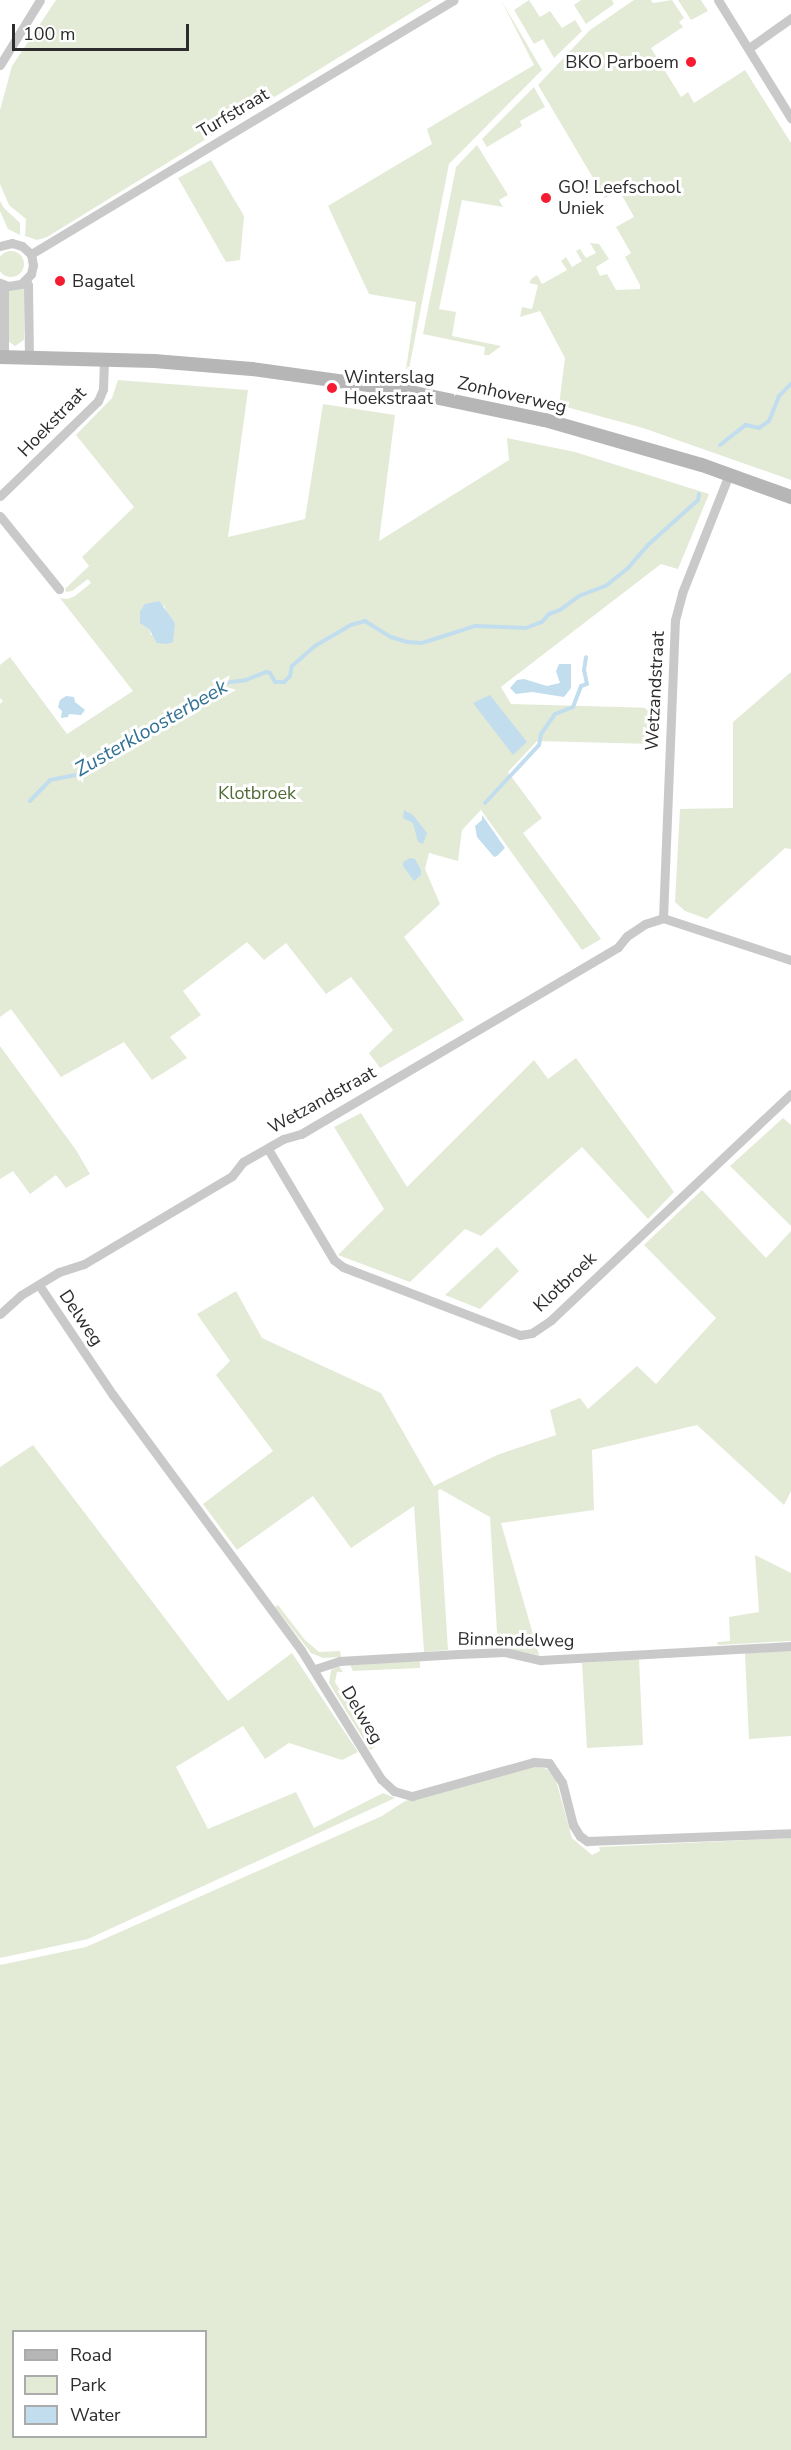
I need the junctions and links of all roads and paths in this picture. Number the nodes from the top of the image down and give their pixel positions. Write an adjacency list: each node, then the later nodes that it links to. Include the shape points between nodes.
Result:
1 (40, 0): 6 (street)
2 (453, 0): 9 (street, Turfstraat)
3 (718, 0): 5 (street)
4 (791, 18): 5 (street)
5 (748, 48): 7 (street)
6 (0, 65)
7 (791, 118)
8 (1, 243): 9 (street, via 22,246)
9 (31, 254): 10 (street, via 33,266)
10 (26, 280): 11 (street, via 16,286); 13 (street)
11 (2, 284): 12 (street)
12 (2, 357): 13 (street, Zonhoverweg)
13 (29, 357): 14 (street, Zonhoverweg)
14 (104, 359): 15 (street, Zonhoverweg, via 252,369 409,391 545,420); 16 (street, Hoekstraat, via 103,388 98,401)
15 (729, 474): 17 (street, Zonhoverweg); 20 (street, Wetzandstraat, via 675,620)
16 (0, 496)
17 (791, 497)
18 (0, 516): 19 (street)
19 (59, 589)
20 (663, 918): 21 (street); 23 (street, Wetzandstraat, via 645,924 618,947 301,1134)
21 (791, 960)
22 (791, 1094): 23 (street, Klotbroek, via 551,1320 532,1333 520,1335 343,1267 334,1260)
23 (267, 1149): 24 (street, Wetzandstraat, via 243,1162 222,1182 84,1264 59,1272)
24 (39, 1285): 25 (street, Wetzandstraat); 27 (street, Delweg, via 113,1395)
25 (0, 1314)
26 (791, 1646): 27 (street, Binnendelweg, via 541,1660 505,1652 459,1654 339,1662)
27 (315, 1669): 28 (street, Delweg, via 381,1779 403,1795 412,1796 534,1762 549,1763 557,1772 573,1825 587,1841)
28 (791, 1833)

